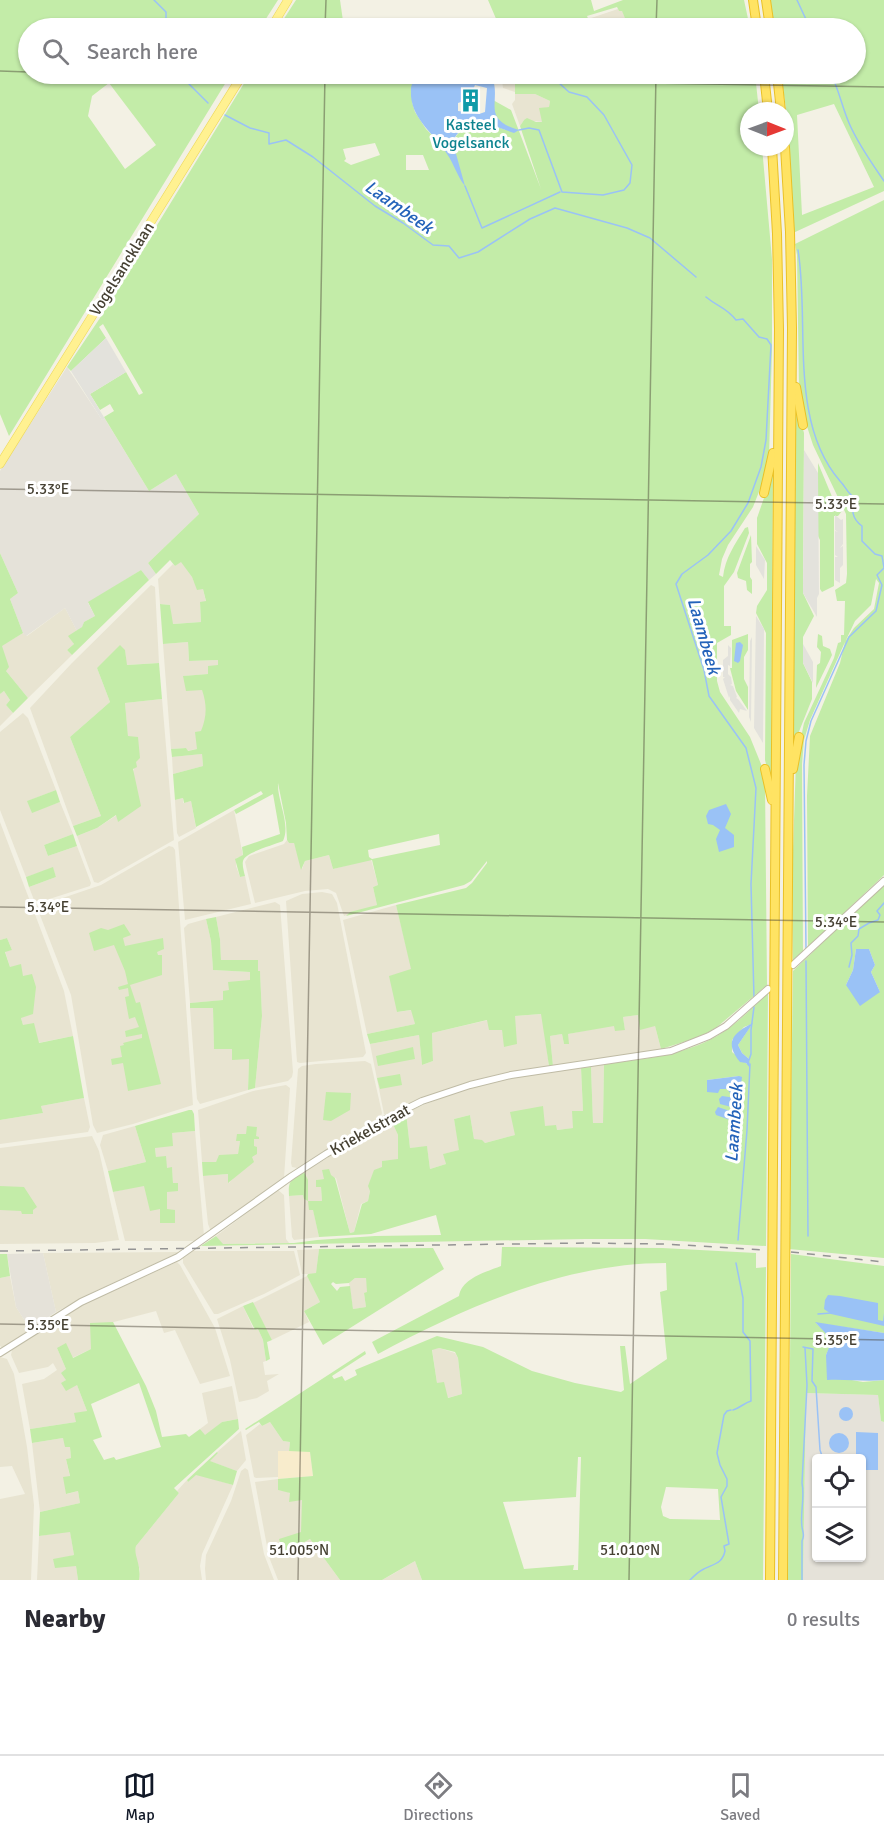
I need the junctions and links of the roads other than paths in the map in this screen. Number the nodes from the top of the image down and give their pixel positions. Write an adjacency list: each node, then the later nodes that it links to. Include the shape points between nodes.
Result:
1 (288, 0): 4 (main road)
2 (753, 0): 5 (highway)
3 (766, 0): 6 (highway)
4 (277, 18)
5 (756, 18)
6 (769, 18)
7 (237, 84): 17 (main road, Vogelsancklaan)
8 (765, 84): 10 (highway)
9 (778, 84): 11 (highway)
10 (767, 102)
11 (780, 102)
12 (772, 156): 16 (highway, via 778,255)
13 (785, 156): 14 (highway)
14 (792, 368): 15 (highway); 21 (highway)
15 (803, 424)
16 (778, 426): 18 (highway); 22 (highway)
17 (0, 464)
18 (764, 493)
19 (799, 737): 21 (highway)
20 (765, 769): 22 (highway)
21 (788, 801): 28 (highway)
22 (776, 808): 27 (highway)
23 (884, 881): 24 (street)
24 (793, 965)
25 (768, 989): 26 (street, Kriekelstraat, via 726,1026 671,1051 511,1075 422,1101 326,1154 178,1257 81,1302)
26 (1, 1352)
27 (770, 1580)
28 (783, 1580)

